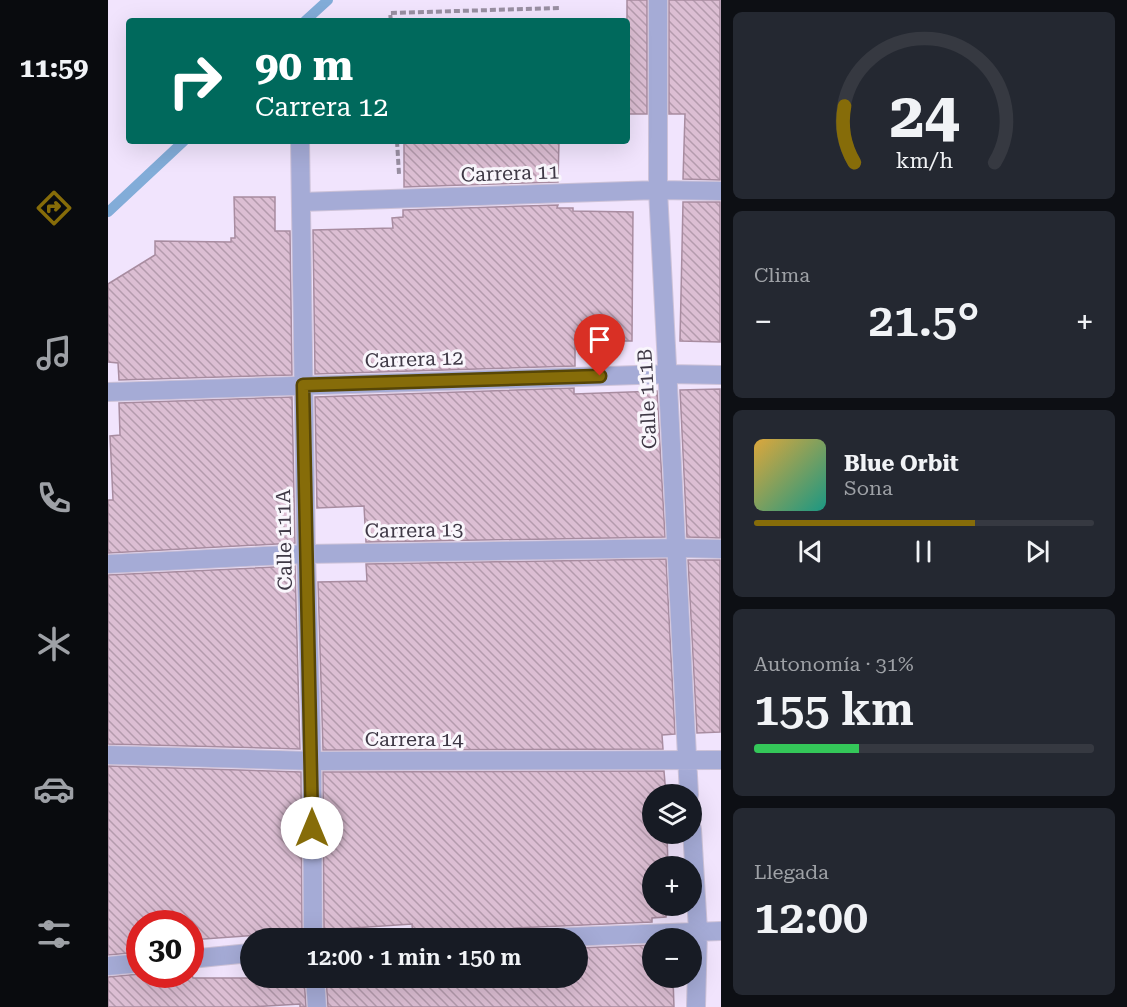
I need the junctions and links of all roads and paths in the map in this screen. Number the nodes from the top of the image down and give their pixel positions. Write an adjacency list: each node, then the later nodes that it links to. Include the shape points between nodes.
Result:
1 (658, 0): 5 (street, Calle 111B)
2 (559, 8): 3 (path, via 390,13)
3 (391, 18)
4 (300, 144): 7 (street, Calle 111A)
5 (658, 190): 6 (street, Carrera 11); 7 (street, Carrera 11); 8 (street, Calle 111B)
6 (720, 191)
7 (301, 202): 10 (street, Calle 111A)
8 (668, 374): 9 (street, Carrera 12); 10 (street, Carrera 12); 12 (street, Calle 111B)
9 (720, 375)
10 (303, 385): 11 (street, Carrera 12); 14 (street, Calle 111A)
11 (108, 392)
12 (677, 548): 13 (street, Carrera 13); 14 (street, Carrera 13); 17 (street, Calle 111B)
13 (720, 549)
14 (306, 554): 15 (street, Carrera 13); 19 (street, Calle 111A)
15 (108, 564)
16 (108, 755): 19 (street, Carrera 14)
17 (687, 760): 18 (street, Carrera 14); 19 (street, Carrera 14); 20 (street, Calle 111B)
18 (720, 760)
19 (312, 761): 22 (street, Calle 111A)
20 (688, 784)
21 (693, 844): 23 (street)
22 (313, 928)
23 (698, 928)
24 (702, 931): 25 (street)
25 (720, 931)
26 (642, 933): 27 (street)
27 (588, 936)
28 (240, 954): 29 (street)
29 (204, 958)
30 (126, 964): 31 (street)
31 (108, 966)
32 (316, 988): 34 (street)
33 (696, 988): 35 (street)
34 (318, 1007)
35 (696, 1007)

